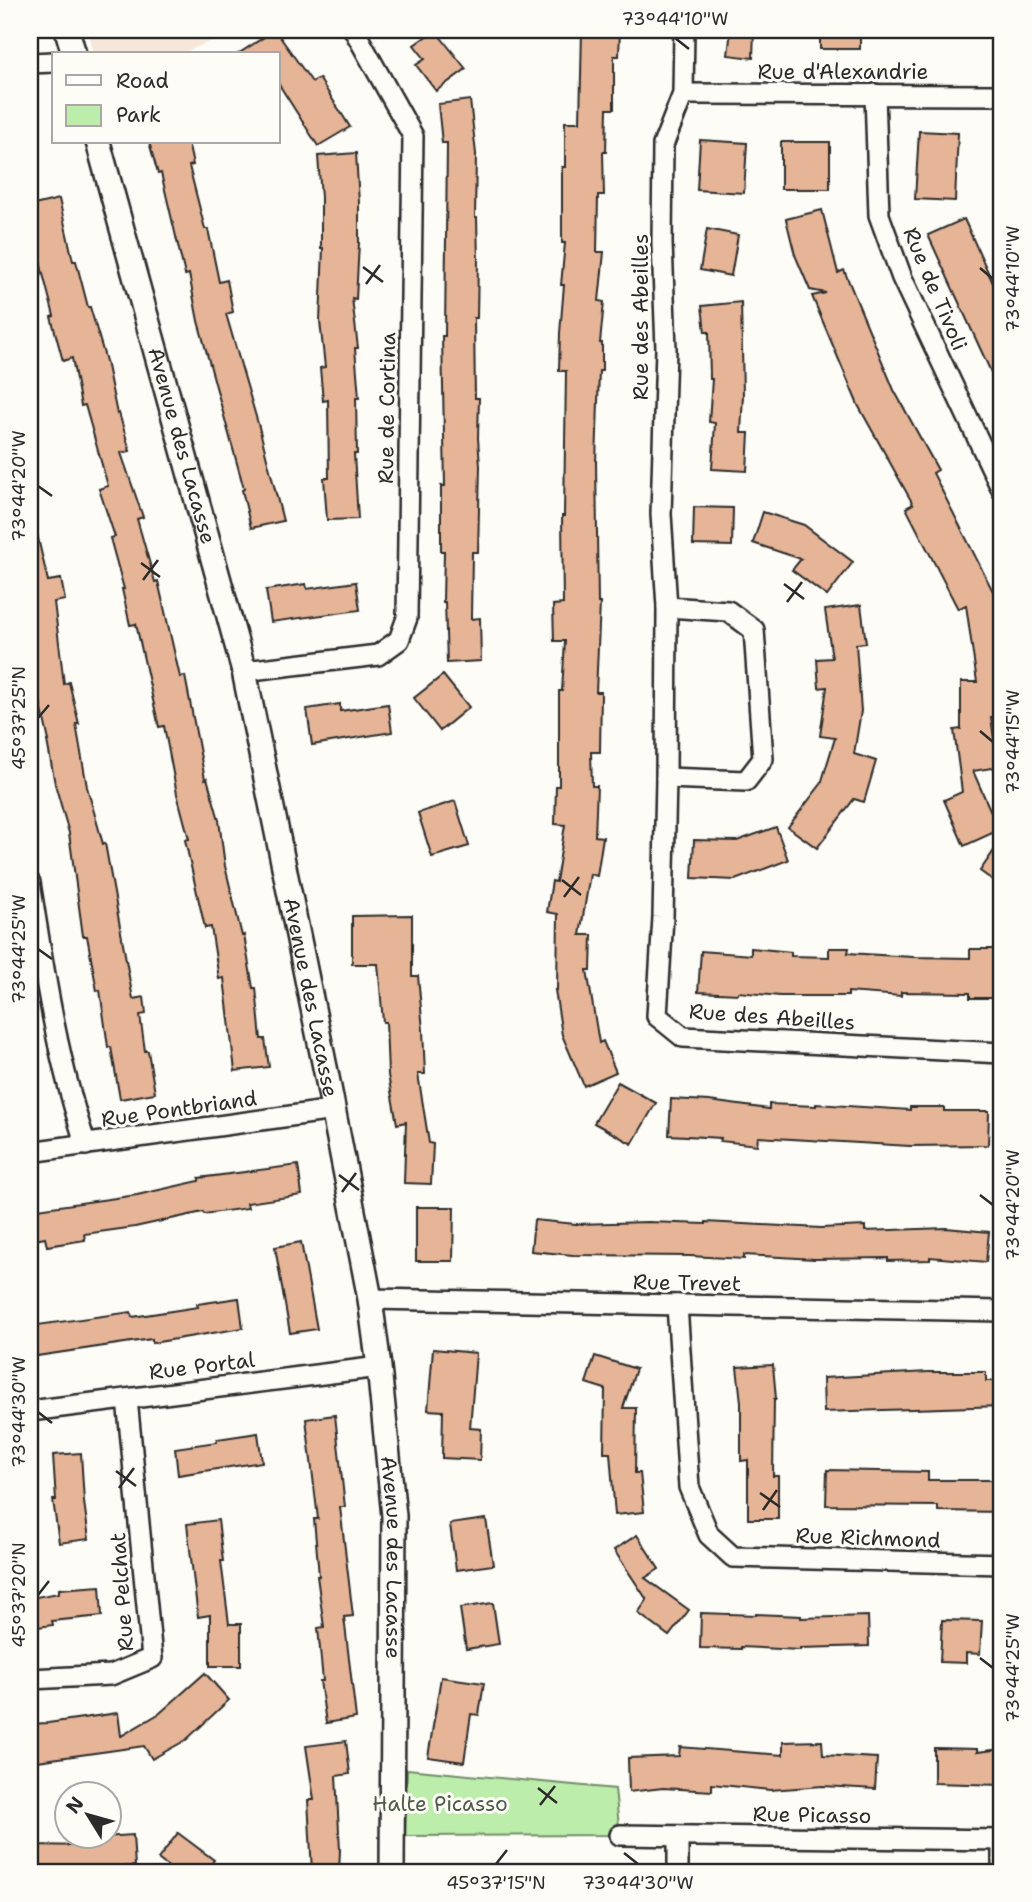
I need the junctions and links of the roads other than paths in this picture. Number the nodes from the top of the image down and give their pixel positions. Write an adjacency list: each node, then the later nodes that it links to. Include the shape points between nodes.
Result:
1 (67, 30): 4 (street)
2 (354, 30): 13 (street, Rue de Cortina, via 413,136 407,618 399,640 378,655)
3 (684, 30): 7 (street, Rue des Abeilles)
4 (73, 52)
5 (52, 62): 6 (street)
6 (30, 63)
7 (683, 94): 8 (street, Rue d'Alexandrie); 12 (street, Rue des Abeilles, via 663,145 666,349 661,513)
8 (875, 94): 9 (street, Rue d'Alexandrie); 11 (street, Rue de Tivoli, via 880,215 902,278)
9 (1002, 95)
10 (99, 144): 13 (street, Avenue des Lacasse)
11 (1002, 490)
12 (667, 607): 14 (street, Rue des Abeilles); 14 (street, via 728,611 754,630 763,758 746,781)
13 (244, 671): 17 (street, Avenue des Lacasse)
14 (666, 778): 16 (street, Rue des Abeilles, via 657,1016 682,1037)
15 (30, 883): 18 (street, via 71,1101)
16 (1002, 1053)
17 (334, 1110): 18 (street, Rue Pontbriand); 20 (street, Avenue des Lacasse)
18 (86, 1145): 19 (street, Rue Pontbriand)
19 (30, 1152)
20 (370, 1299): 21 (street, Rue Trevet); 23 (street, Avenue des Lacasse)
21 (677, 1305): 22 (street, Rue Trevet); 26 (street, Rue Richmond, via 689,1487 709,1535 733,1557)
22 (1002, 1311)
23 (379, 1367): 24 (street, Rue Portal); 31 (street, Avenue des Lacasse, via 394,1516)
24 (127, 1399): 25 (street, Rue Portal); 27 (street, Rue Pelchat, via 152,1658 111,1675)
25 (30, 1411)
26 (1002, 1564)
27 (30, 1679)
28 (620, 1835): 29 (street, Rue Picasso)
29 (678, 1836): 30 (street, Rue Picasso); 32 (street)
30 (1002, 1840): 33 (street)
31 (392, 1872)
32 (678, 1872)
33 (1002, 1872)

